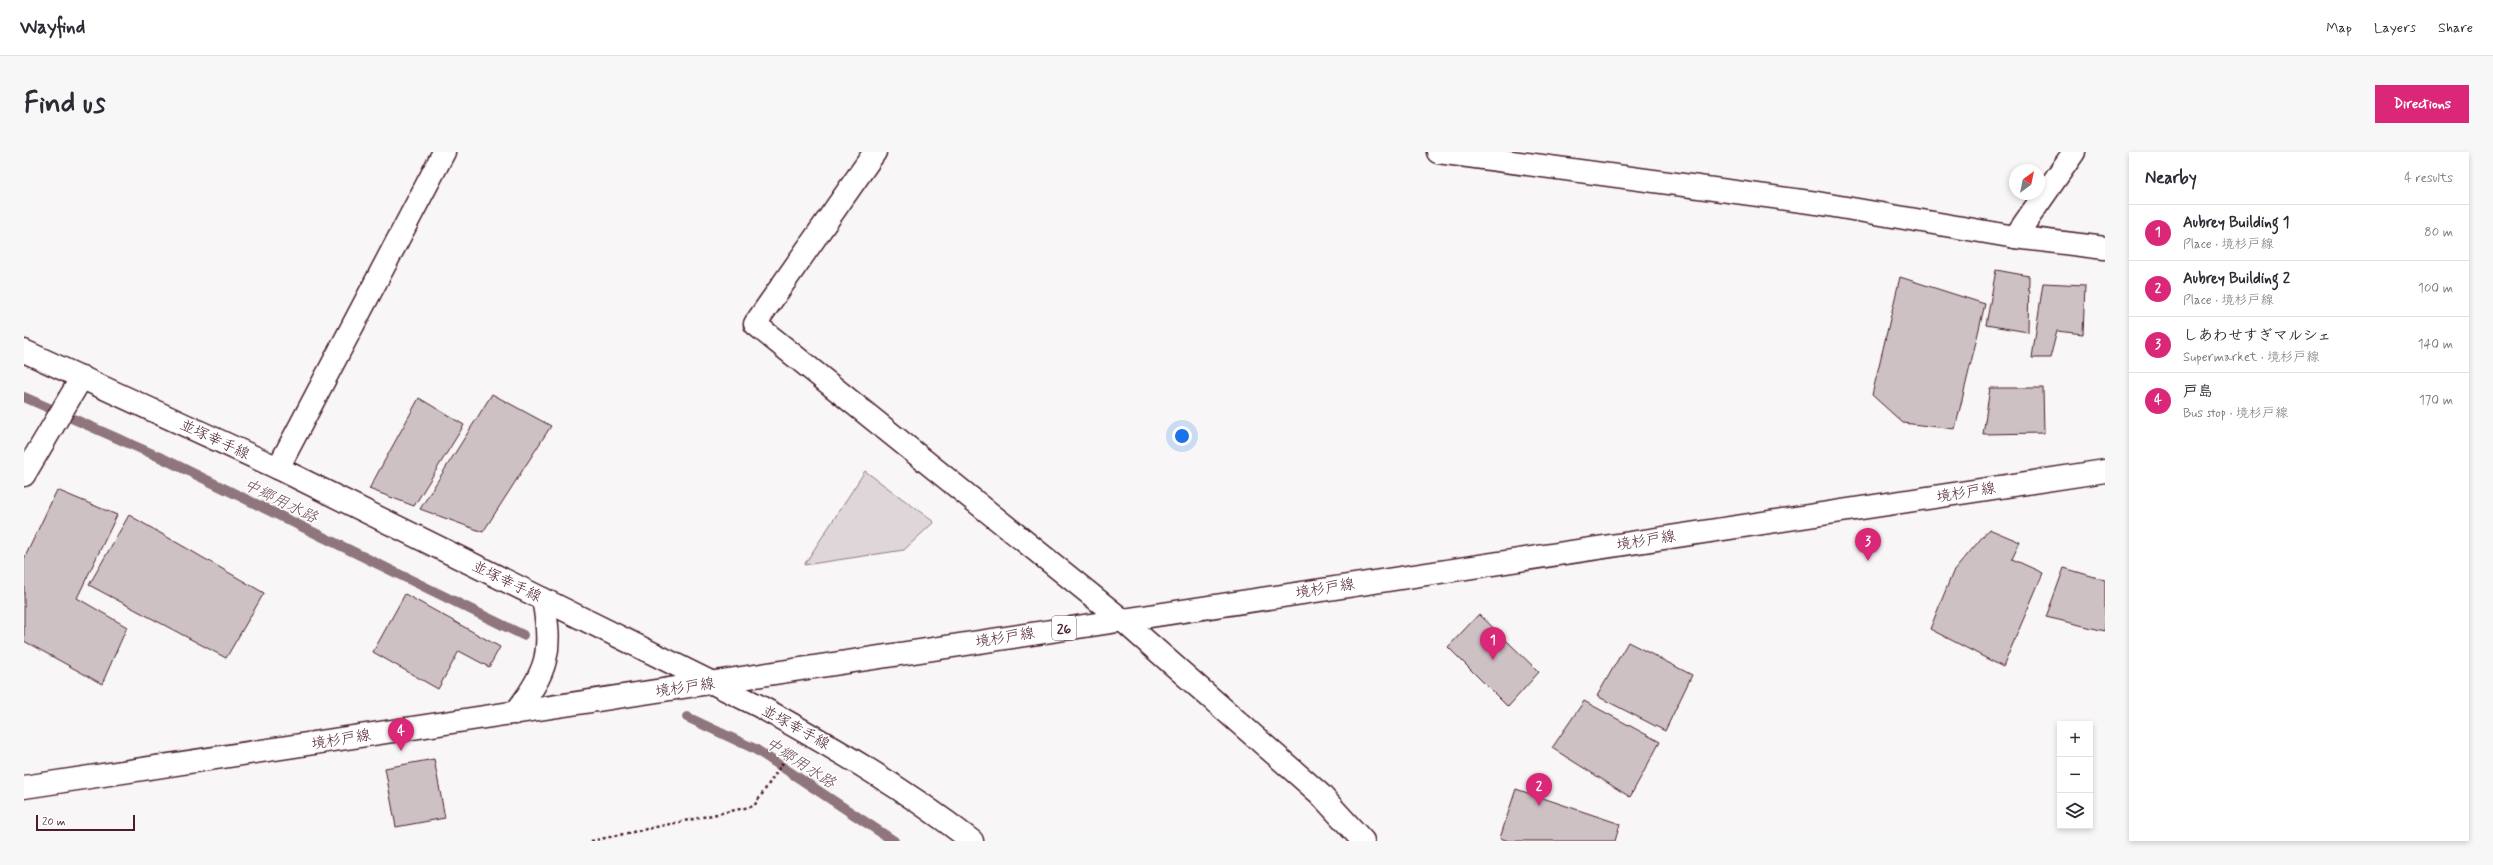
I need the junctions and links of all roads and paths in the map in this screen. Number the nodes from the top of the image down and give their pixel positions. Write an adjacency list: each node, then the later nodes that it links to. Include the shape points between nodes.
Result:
1 (444, 152): 9 (main road)
2 (875, 152): 13 (main road, via 755,324)
3 (1438, 152): 5 (main road, via 1817,203)
4 (2074, 152): 5 (main road)
5 (2015, 237): 6 (main road)
6 (2105, 248)
7 (24, 351): 8 (main road, 並塚幸手線)
8 (82, 377): 9 (main road, 並塚幸手線); 11 (main road)
9 (278, 468): 12 (main road, 並塚幸手線)
10 (2105, 471): 13 (main road, 境杉戸線 / 26)
11 (24, 475)
12 (543, 599): 14 (main road, 並塚幸手線); 15 (main road, via 548,622 547,657 530,693)
13 (1121, 619): 14 (main road, 境杉戸線 / 26); 20 (main road, via 1320,794)
14 (712, 683): 15 (main road, 境杉戸線 / 26); 16 (main road, 並塚幸手線)
15 (515, 713): 17 (main road, 境杉戸線 / 26)
16 (804, 731): 18 (path, via 754,806); 19 (main road, 並塚幸手線, via 884,779)
17 (24, 787)
18 (591, 841)
19 (972, 841)
20 (1364, 841)

